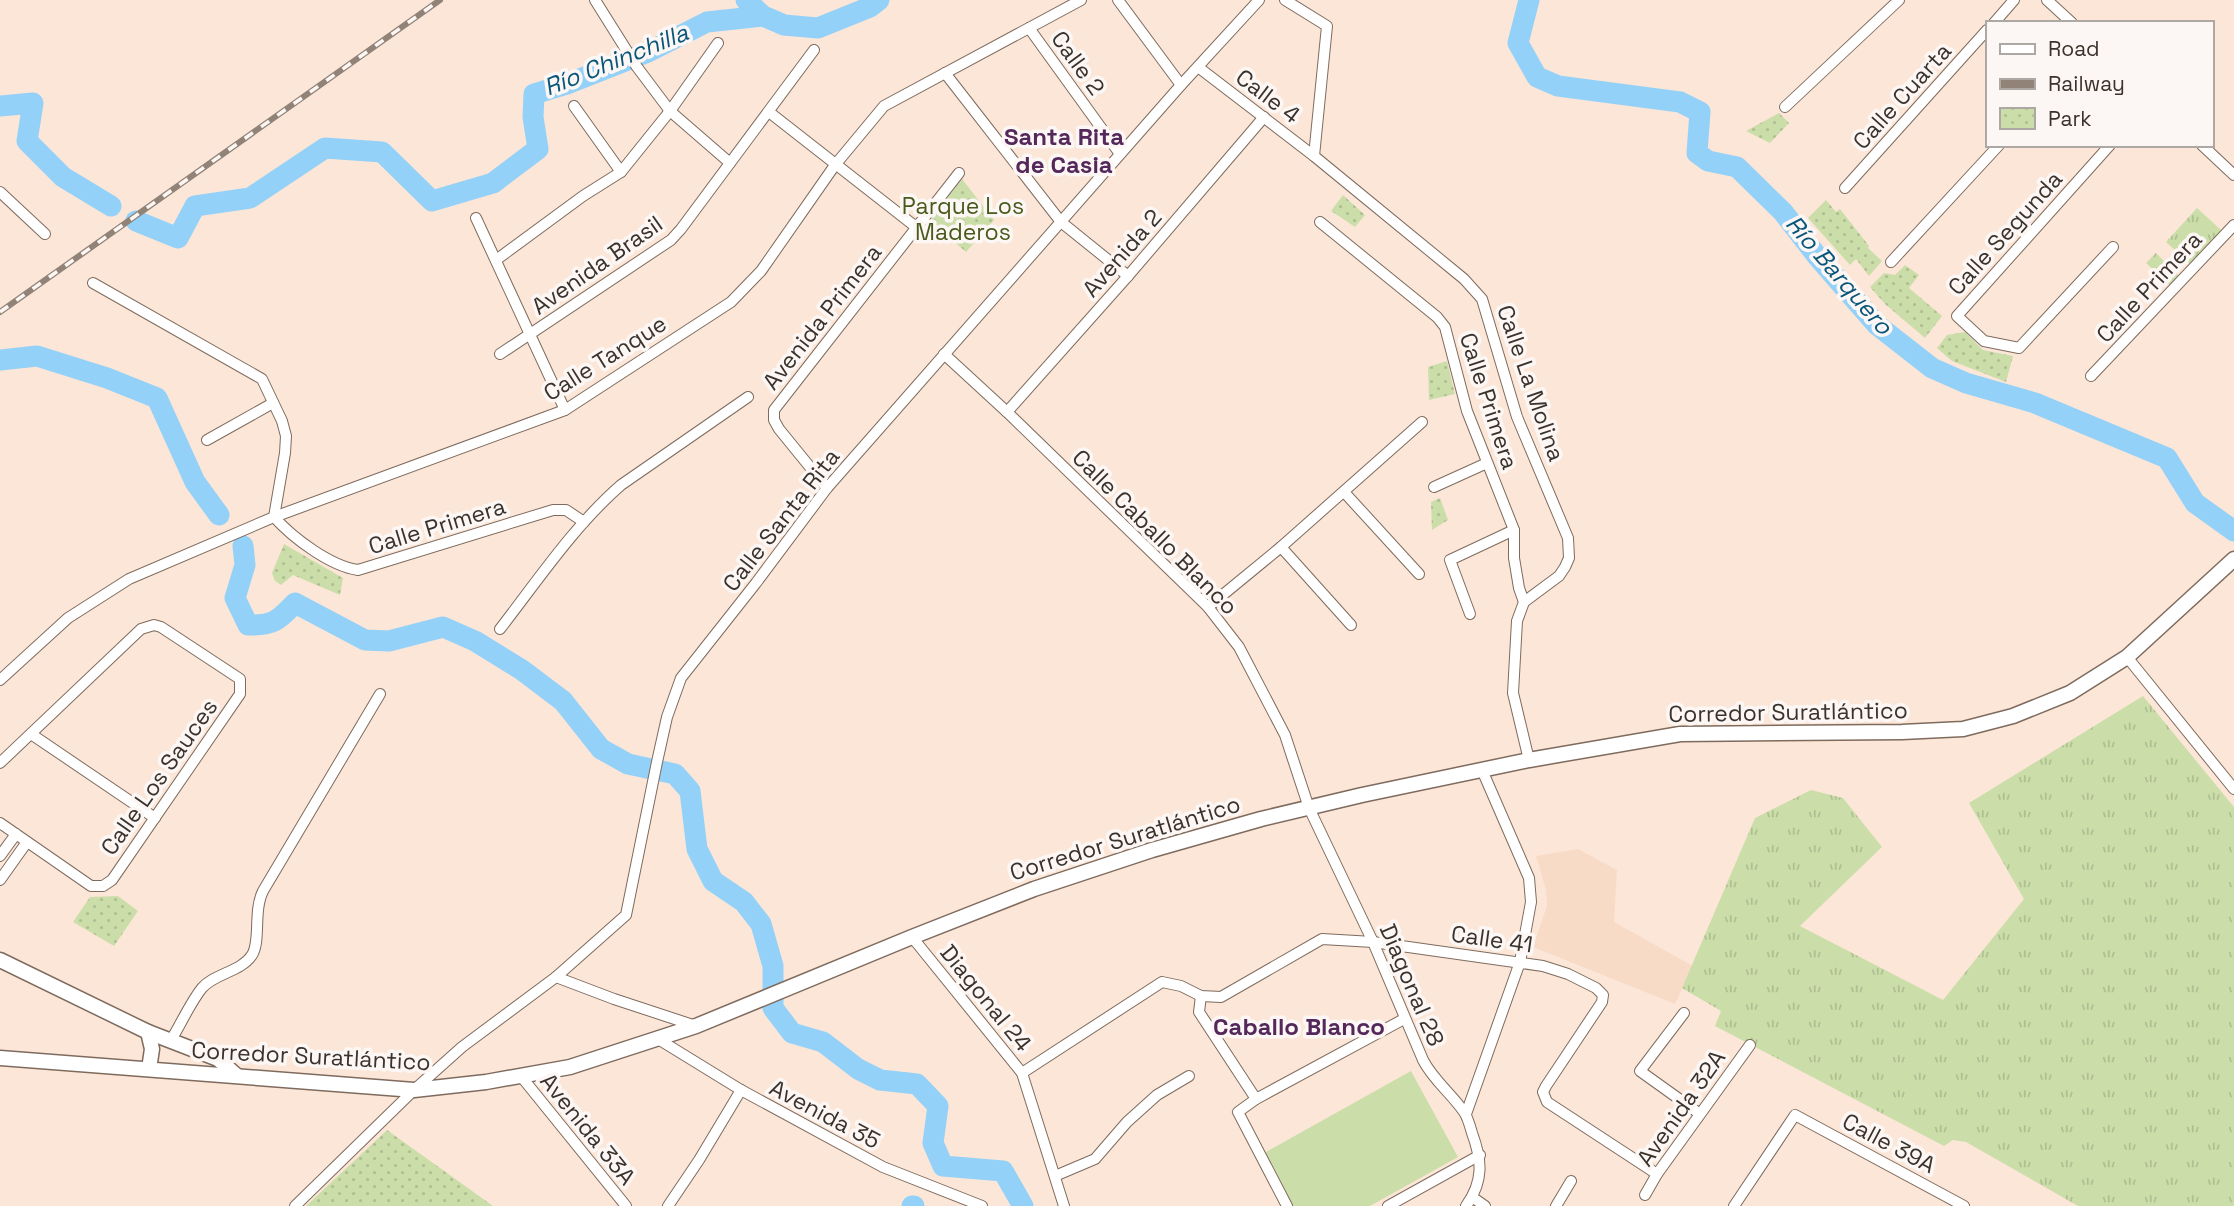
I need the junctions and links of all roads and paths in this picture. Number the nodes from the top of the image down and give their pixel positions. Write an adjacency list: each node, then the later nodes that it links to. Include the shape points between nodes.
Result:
1 (595, 0): 20 (street, via 636,67)
2 (1081, 0): 11 (street, Calle Tanque)
3 (1118, 0): 17 (street)
4 (1259, 0): 15 (street, Calle Santa Rita)
5 (1285, 0): 27 (street, via 1327,26)
6 (1899, 0): 19 (street)
7 (2014, 0): 9 (street)
8 (2047, 0): 10 (street)
9 (1996, 21)
10 (2070, 21)
11 (1029, 27): 16 (street, Calle Tanque); 26 (street, Calle 2)
12 (1986, 31): 33 (street, Calle Cuarta)
13 (718, 43): 20 (street)
14 (814, 50): 21 (street, Avenida Brasil)
15 (1198, 67): 17 (street, Calle Santa Rita); 22 (street, Calle 4)
16 (945, 73): 29 (street, Calle Tanque, via 884,106); 36 (street)
17 (1181, 85): 26 (street, Calle Santa Rita)
18 (574, 106): 30 (street)
19 (1785, 107)
20 (670, 111): 28 (street); 30 (street)
21 (769, 112): 28 (street, Avenida Brasil); 29 (street)
22 (1264, 117): 27 (street, Calle 4); 44 (street, Avenida 2)
23 (1997, 147): 43 (street)
24 (2108, 147): 41 (street, Calle Segunda, via 1957,316 1983,341 2019,348)
25 (2204, 147): 32 (street)
26 (1120, 154): 36 (street, Calle Santa Rita)
27 (1314, 156): 66 (street, Calle La Molina, via 1464,279 1482,299 1517,417 1568,538 1569,558 1559,576)
28 (730, 163): 46 (street, Avenida Brasil, via 671,240)
29 (835, 165): 39 (street); 52 (street, Calle Tanque, via 761,271 731,302)
30 (621, 172): 42 (street)
31 (959, 173): 39 (street, Avenida Primera)
32 (2234, 175)
33 (1845, 188)
34 (0, 192): 40 (street)
35 (476, 218): 42 (street)
36 (1060, 222): 44 (street); 48 (street, Calle Santa Rita)
37 (1321, 222): 56 (street, Calle Primera, via 1444,327)
38 (2234, 225): 49 (street, Calle Primera)
39 (916, 227): 58 (street, Avenida Primera, via 774,410 774,420)
40 (45, 234)
41 (2113, 247)
42 (496, 260): 46 (street)
43 (1891, 262)
44 (1128, 276): 53 (street, Avenida 2)
45 (93, 283): 51 (street, via 262,379)
46 (530, 335): 47 (street, Avenida Brasil); 52 (street)
47 (500, 354)
48 (944, 354): 53 (street, Calle Caballo Blanco); 58 (street, Calle Santa Rita)
49 (2091, 376)
50 (748, 397): 61 (street, Avenida Primera, via 621,485)
51 (273, 403): 55 (street); 60 (street, via 286,436)
52 (565, 410): 60 (street, Calle Tanque)
53 (1007, 412): 67 (street, Calle Caballo Blanco)
54 (1422, 422): 59 (street)
55 (207, 439)
56 (1487, 463): 57 (street); 62 (street, Calle Primera)
57 (1434, 486)
58 (827, 488): 90 (street, Calle Santa Rita, via 681,678 667,717 626,915)
59 (1344, 492): 63 (street); 65 (street)
60 (274, 517): 61 (street, Calle Primera, via 332,562 358,570 553,510 566,510); 72 (street, Calle Tanque, via 129,579 68,618)
61 (584, 522): 70 (street, Avenida Primera)
62 (1514, 530): 66 (street, Calle Primera, via 1514,558); 68 (street, via 1450,560)
63 (1281, 547): 67 (street); 69 (street)
64 (2231, 562): 71 (main road, Corredor Suratlántico)
65 (1419, 575)
66 (1524, 602): 75 (street, via 1517,621 1513,693)
67 (1208, 607): 79 (street, Calle Caballo Blanco, via 1240,647 1275,712)
68 (1469, 614)
69 (1351, 625)
70 (500, 629)
71 (2127, 657): 75 (main road, Corredor Suratlántico, via 2070,692 2013,716 1963,729 1680,734); 78 (street)
72 (0, 680)
73 (380, 694): 97 (street, via 263,891 252,956 202,989)
74 (31, 734): 76 (street); 80 (street); 80 (street, Calle Los Sauces, via 141,629 153,625 240,679 240,694)
75 (1529, 760): 77 (main road, Corredor Suratlántico)
76 (0, 764)
77 (1482, 770): 79 (main road, Corredor Suratlántico); 89 (street, via 1531,888)
78 (2234, 789)
79 (1309, 808): 86 (main road, Corredor Suratlántico, via 1152,850 1034,889); 87 (street, Diagonal 28)
80 (155, 818): 83 (street, Calle Los Sauces, via 112,880 103,886 92,886)
81 (0, 823): 82 (street)
82 (16, 834): 83 (street); 84 (street)
83 (27, 842): 85 (street)
84 (0, 856)
85 (0, 880)
86 (912, 937): 94 (main road, Corredor Suratlántico); 101 (street, Diagonal 24)
87 (1373, 942): 89 (street, Calle 41); 91 (street, Calle 41, via 1322,939 1221,996); 93 (street, Diagonal 28)
88 (0, 960): 95 (main road)
89 (1520, 962): 108 (street); 111 (street, Calle 41, via 1568,974 1603,995 1543,1093 1547,1102)
90 (556, 977): 94 (street); 105 (street, Calle Santa Rita, via 462,1047)
91 (1201, 996): 101 (street, via 1162,982); 107 (street, via 1199,1013)
92 (1684, 1013): 109 (street, via 1640,1071)
93 (1404, 1019): 107 (street); 108 (street, Diagonal 28, via 1428,1069)
94 (696, 1026): 96 (main road, Corredor Suratlántico)
95 (148, 1032): 97 (main road); 100 (main road, via 152,1049)
96 (658, 1039): 103 (main road, Corredor Suratlántico, via 570,1067); 106 (street, Avenida 35)
97 (171, 1040): 102 (main road, via 218,1059)
98 (1750, 1045): 109 (street, Avenida 32A)
99 (0, 1058): 100 (main road, Corredor Suratlántico)
100 (149, 1069): 102 (main road, Corredor Suratlántico)
101 (1022, 1073): 112 (street, Diagonal 24)
102 (236, 1075): 105 (main road, Corredor Suratlántico)
103 (520, 1075): 105 (main road, Corredor Suratlántico); 118 (street, Avenida 33A)
104 (1189, 1076): 112 (street, via 1157,1095 1095,1159)
105 (414, 1090): 117 (street, Calle Santa Rita)
106 (741, 1090): 119 (street); 120 (street, Avenida 35, via 883,1167)
107 (1256, 1099): 122 (street, via 1238,1112)
108 (1466, 1114): 110 (street, Diagonal 28)
109 (1700, 1114): 111 (street, Avenida 32A)
110 (1480, 1155): 115 (street, Diagonal 28, via 1480,1172); 123 (street)
111 (1657, 1174): 114 (street, Avenida 32A)
112 (1055, 1176): 121 (street, Diagonal 24)
113 (1572, 1181): 125 (street)
114 (1645, 1195)
115 (1469, 1202): 124 (street)
116 (1952, 1203): 126 (street, Calle 39A, via 1795,1115); 127 (street, Calle 39A)
117 (295, 1206)
118 (626, 1206)
119 (668, 1206)
120 (982, 1206)
121 (1064, 1206)
122 (1287, 1206)
123 (1388, 1206)
124 (1485, 1206)
125 (1556, 1206)
126 (1734, 1206)
127 (1964, 1206)

